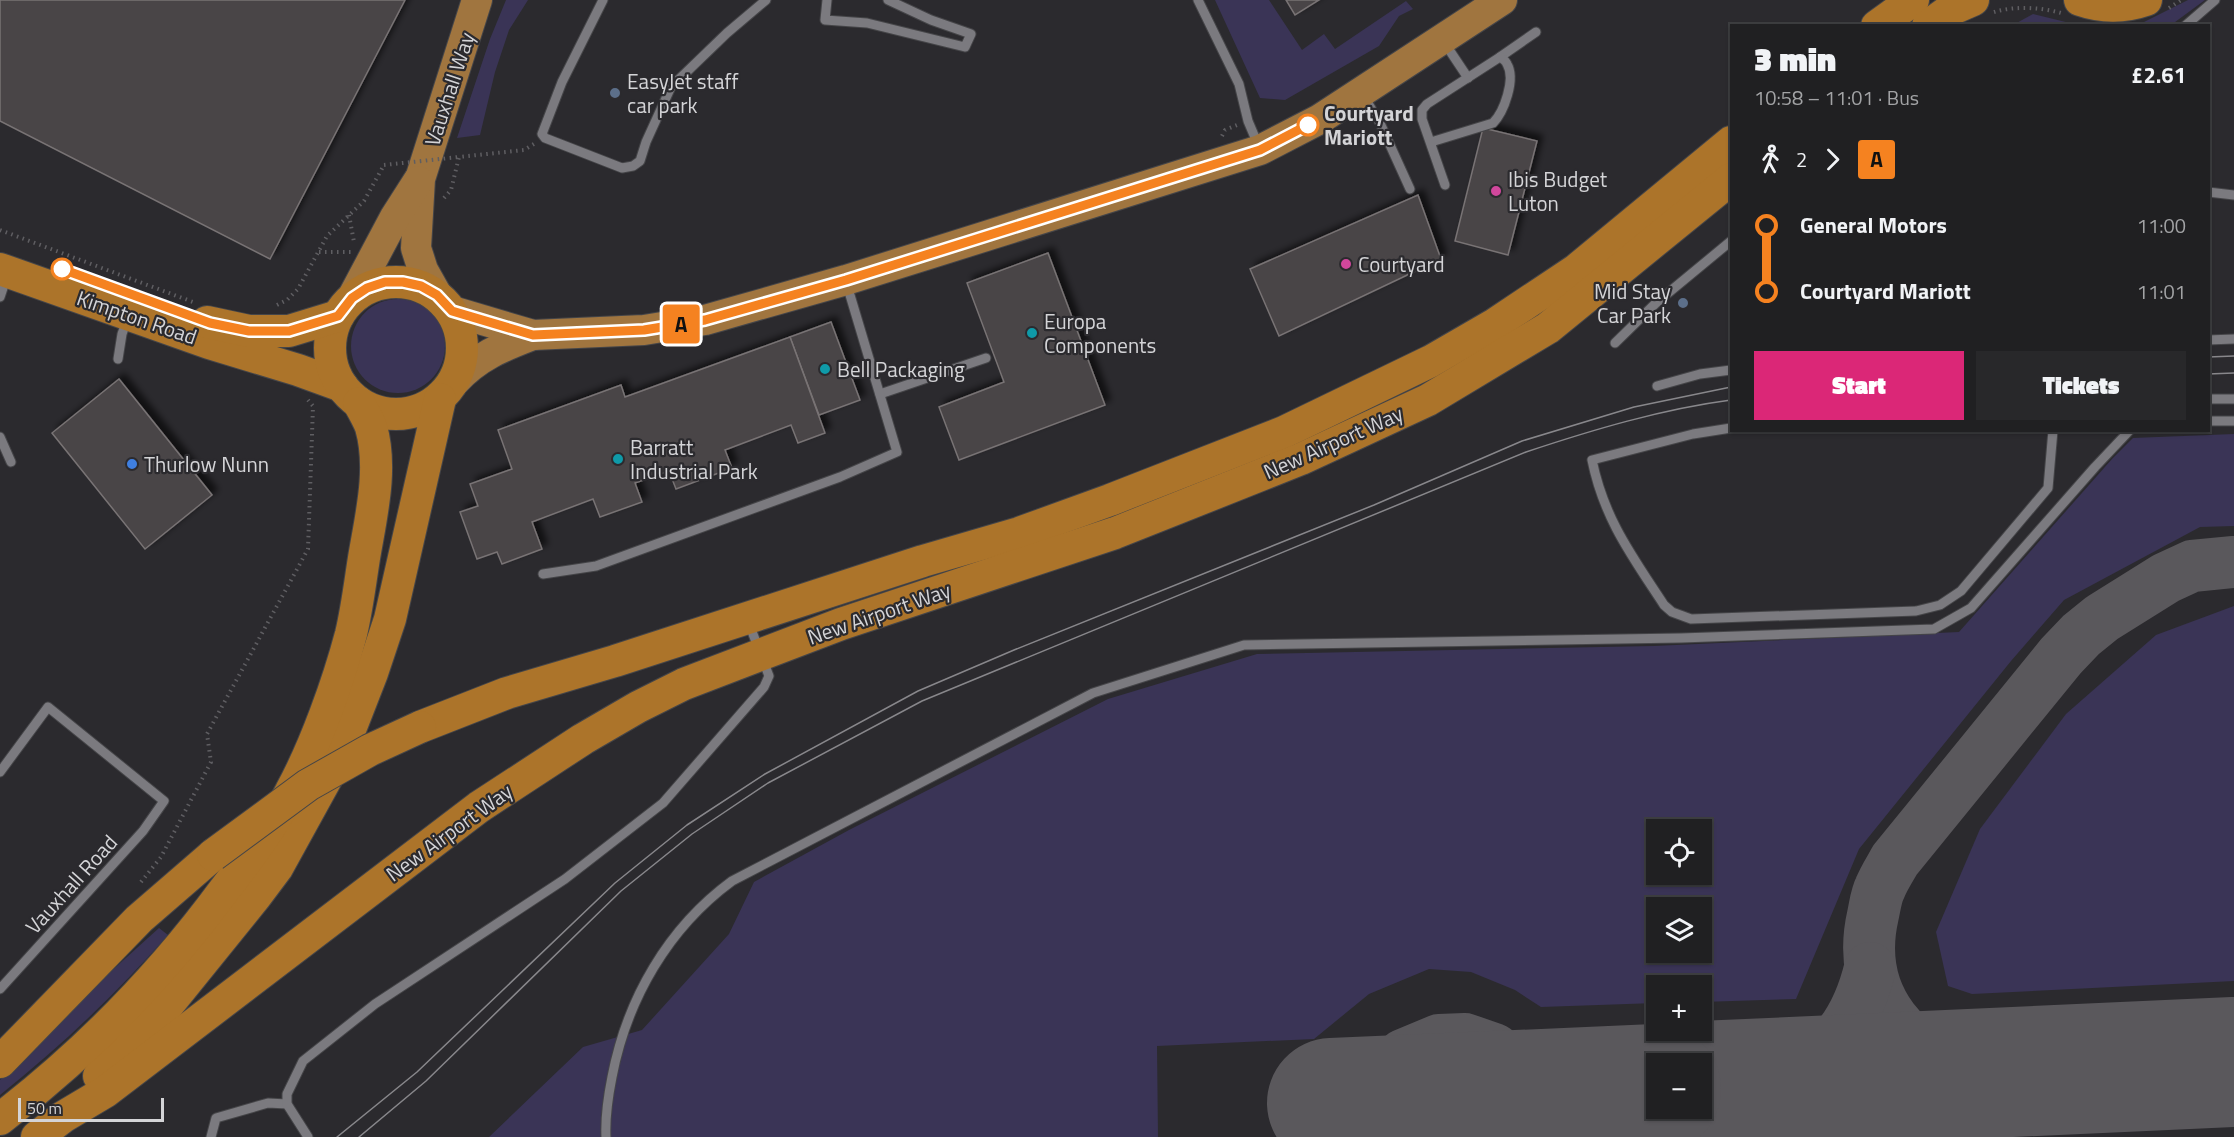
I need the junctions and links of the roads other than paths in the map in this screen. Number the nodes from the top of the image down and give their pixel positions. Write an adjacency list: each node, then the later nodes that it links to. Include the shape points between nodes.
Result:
1 (477, 0): 24 (main road, Vauxhall Way)
2 (603, 0): 3 (lane, via 562,82 542,134 622,168 640,161 671,87)
3 (766, 0)
4 (827, 0): 5 (lane, via 825,20 867,23 965,47 971,34)
5 (888, 0)
6 (1198, 0): 23 (lane, via 1239,84)
7 (1502, 0): 17 (main road)
8 (1913, 0): 13 (highway)
9 (1972, 0): 14 (highway)
10 (2080, 0): 11 (highway, via 2113,7)
11 (2146, 0)
12 (2215, 0): 15 (lane)
13 (1879, 24)
14 (1931, 24)
15 (2187, 24)
16 (1536, 32): 18 (lane)
17 (1443, 40): 19 (lane); 20 (main road)
18 (1500, 57): 19 (lane); 21 (lane, via 1508,64 1509,81 1498,118 1493,123)
19 (1468, 78): 21 (lane, via 1422,110)
20 (1362, 93): 23 (main road, via 1320,120); 27 (lane)
21 (1431, 142): 26 (lane)
22 (1730, 143): 57 (highway, New Airport Way, via 1576,270 1495,324 1364,394 1284,432 1110,500)
23 (1260, 150): 32 (main road)
24 (420, 179): 33 (main road, Vauxhall Way, via 416,248 423,270); 34 (main road, Vauxhall Way)
25 (1730, 180): 58 (highway, New Airport Way, via 1548,328 1428,400 1301,459 1115,533 841,624)
26 (1446, 185)
27 (1410, 189)
28 (2210, 192): 29 (lane)
29 (2234, 195)
30 (1730, 242): 39 (lane, via 1656,303)
31 (2, 271): 34 (highway, Kimpton Road, via 249,331 289,331); 35 (highway, Kimpton Road)
32 (846, 280): 36 (main road, via 705,320 644,330); 45 (lane)
33 (444, 303): 34 (highway, via 421,286 385,282 367,288); 36 (main road); 44 (highway, via 460,328 463,346 461,363)
34 (345, 307): 46 (highway, via 331,333 330,352 333,370)
35 (129, 315): 40 (lane); 46 (highway, Kimpton Road, via 243,360)
36 (533, 335): 44 (main road, via 470,365)
37 (2234, 339): 38 (lane)
38 (2210, 340)
39 (1615, 344)
40 (118, 358)
41 (986, 358): 45 (lane)
42 (1730, 370): 43 (lane)
43 (1656, 386)
44 (447, 390): 46 (highway, via 421,410 400,415 378,412); 63 (highway, New Airport Way, via 390,619 342,750 277,868 256,896 159,1016)
45 (879, 394): 56 (lane, via 897,452 840,477 596,566)
46 (350, 395): 64 (highway, via 373,434 376,474 351,633 335,685 291,791 200,924 145,987 95,1040)
47 (2210, 399): 48 (lane)
48 (2234, 399)
49 (2210, 421): 50 (lane)
50 (2234, 421)
51 (1730, 428): 52 (lane, via 1592,460 1604,505 1624,545 1664,605 1690,620 1916,611 1941,605 1961,591 2048,488)
52 (2053, 432)
53 (2128, 432): 68 (lane, via 1971,608 1934,628 1670,638 1244,645 1093,693 719,891 669,942 639,994 615,1062 606,1111)
54 (0, 437): 55 (lane)
55 (11, 462)
56 (543, 574)
57 (747, 618): 58 (lane); 61 (highway, New Airport Way, bridge, via 507,693 370,750 308,785 213,855 139,919)
58 (761, 656): 62 (lane, via 769,676 764,687 663,803 564,879 375,1004 303,1061); 63 (highway, New Airport Way, via 684,684 638,707 479,807 105,1092)
59 (0, 772): 60 (lane, Vauxhall Road, via 48,707 164,801 143,831)
60 (0, 989)
61 (0, 1062)
62 (286, 1104): 66 (lane, via 268,1103 216,1118); 67 (lane)
63 (63, 1117): 65 (highway, New Airport Way)
64 (0, 1119)
65 (37, 1137)
66 (211, 1137)
67 (308, 1137)
68 (606, 1137)

